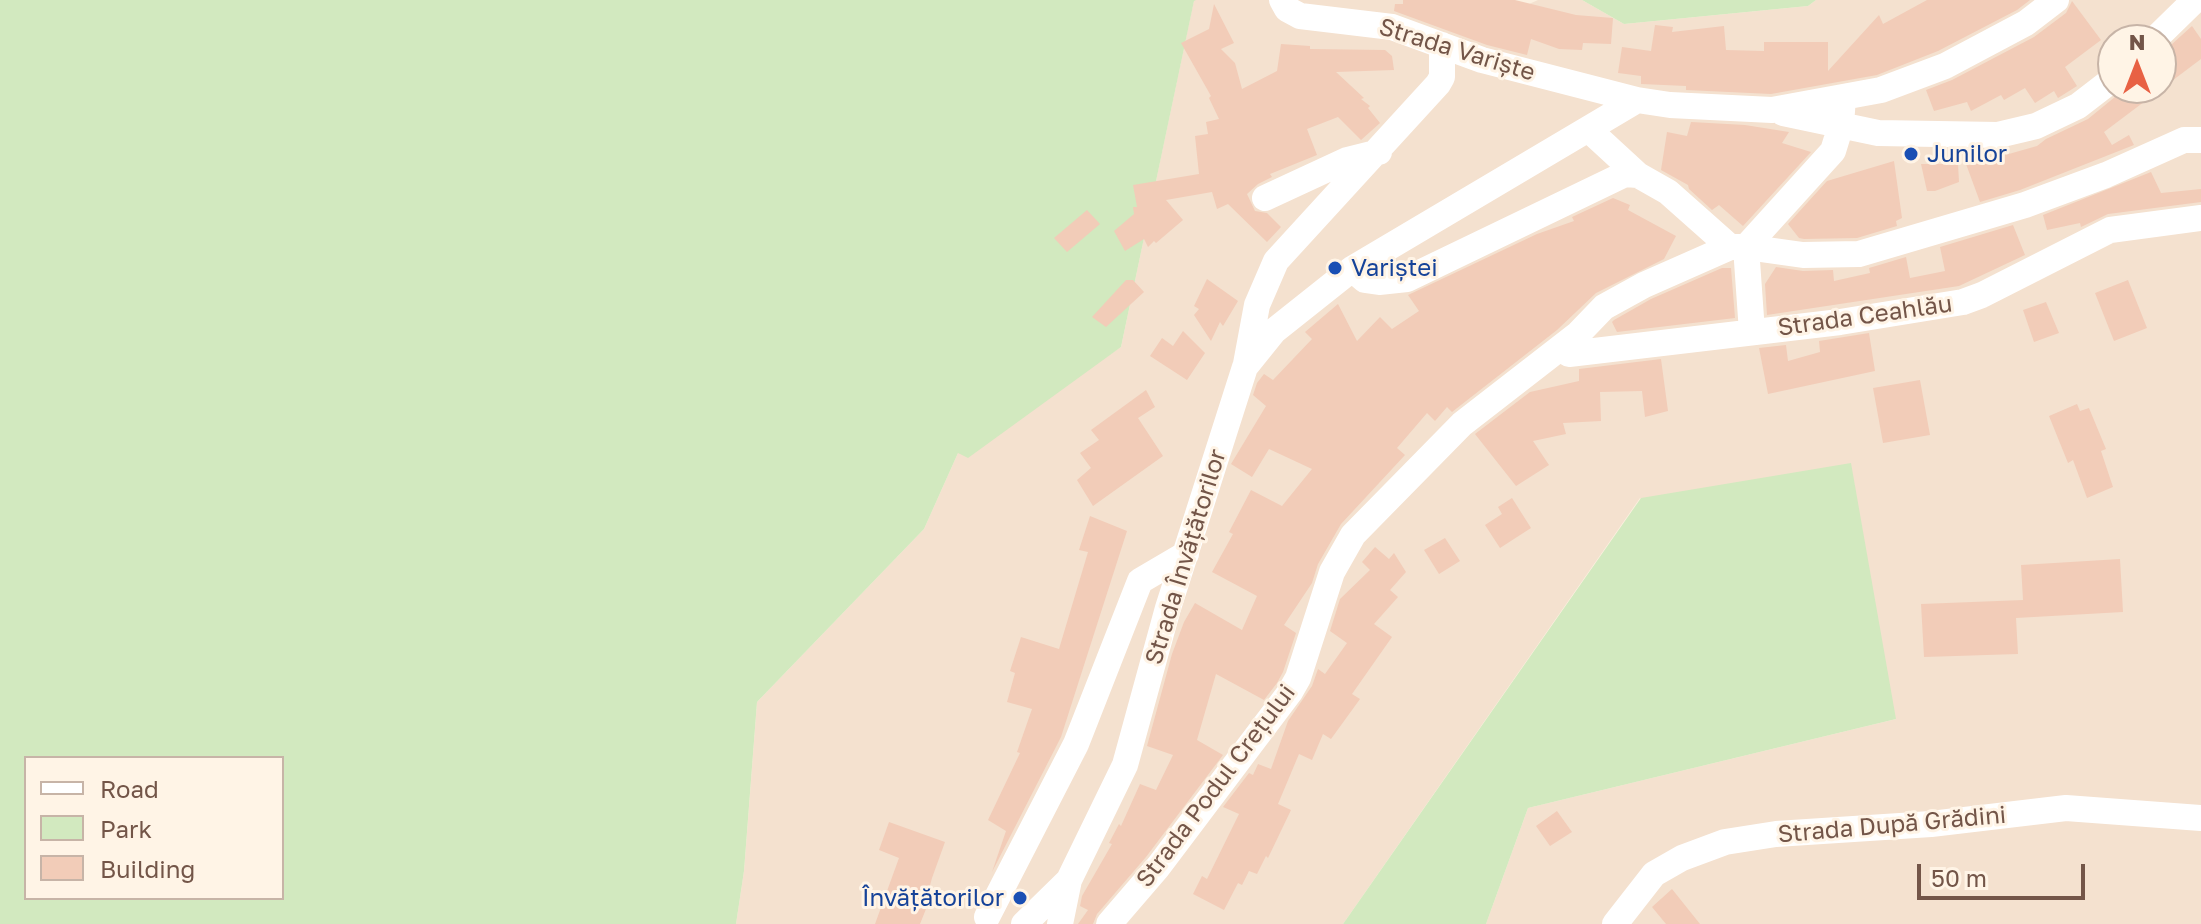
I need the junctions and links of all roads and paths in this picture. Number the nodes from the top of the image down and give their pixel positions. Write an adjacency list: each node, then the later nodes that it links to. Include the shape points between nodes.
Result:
1 (1282, 0): 5 (street, Strada Variște, via 1300,16 1377,24)
2 (2056, 0): 7 (street, via 2026,23 1945,66 1881,90)
3 (2195, 0): 4 (street)
4 (2170, 24)
5 (1442, 45): 8 (street, Strada Variște); 13 (street, via 1438,84)
6 (2097, 91): 10 (street, via 2036,126 1998,135 1878,133)
7 (1843, 97): 9 (street); 10 (street)
8 (1637, 100): 9 (street, Strada Variște); 11 (street, Strada Învățătorilor)
9 (1772, 110): 10 (street)
10 (1841, 125): 17 (street, Strada Podul Crețului, via 1833,151)
11 (1588, 129): 14 (street); 18 (street, Strada Învățătorilor)
12 (2201, 140): 17 (street, via 2184,140 2025,205 1859,254 1803,255)
13 (1379, 152): 15 (street, via 1347,160); 21 (street, via 1276,261 1257,305)
14 (1638, 175): 17 (street); 18 (street, via 1625,174 1407,279 1365,280)
15 (1265, 198)
16 (2201, 218): 19 (street, Strada Ceahlău, via 2110,230 1963,302)
17 (1738, 247): 19 (street, Strada Ceahlău); 28 (street, Strada Podul Crețului, via 1604,307 1578,334 1462,424 1353,535 1332,572 1294,685)
18 (1352, 269): 21 (street, Strada Învățătorilor, via 1274,331)
19 (1752, 332): 20 (street, Strada Ceahlău)
20 (1569, 354)
21 (1245, 367): 22 (street, Strada Învățătorilor)
22 (1186, 554): 24 (street, Strada Învățătorilor, via 1125,765); 25 (street, via 1140,581 1076,744)
23 (2201, 818): 29 (street, Strada După Grădini, via 2066,808 1725,842 1654,874)
24 (1069, 880): 26 (street, Strada Învățătorilor); 27 (street, Strada Învățătorilor)
25 (987, 917)
26 (1024, 924)
27 (1060, 924)
28 (1109, 924)
29 (1615, 924)

